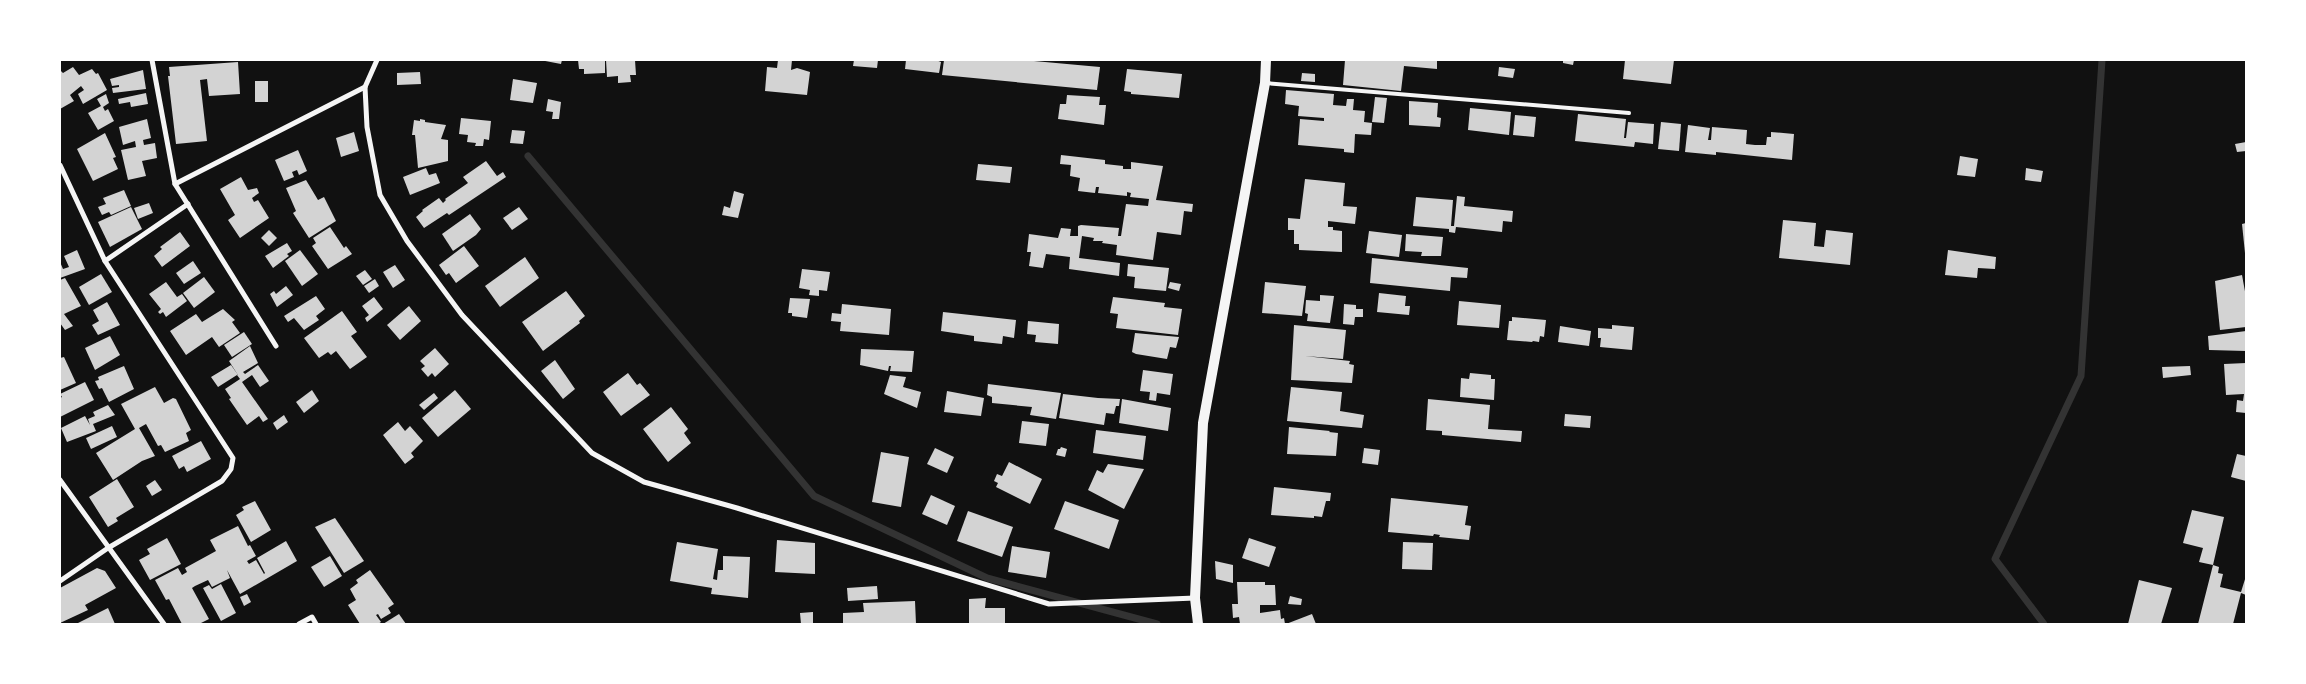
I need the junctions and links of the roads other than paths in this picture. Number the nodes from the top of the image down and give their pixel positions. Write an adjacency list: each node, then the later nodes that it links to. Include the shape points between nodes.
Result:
1 (152, 60): 8 (street)
2 (377, 60): 5 (street)
3 (1266, 60): 4 (main road)
4 (1265, 83): 6 (lane); 15 (main road, via 1203,423)
5 (365, 87): 8 (street); 15 (street, via 366,127 380,195 407,241 462,315 592,453 644,482 1049,604)
6 (1629, 113)
7 (60, 165): 10 (street)
8 (175, 184): 9 (street)
9 (188, 204): 10 (street); 11 (street)
10 (105, 261): 13 (street, via 234,458 222,481)
11 (276, 346)
12 (60, 480): 13 (street)
13 (108, 548): 14 (street); 16 (street)
14 (60, 581)
15 (1195, 598): 19 (main road)
16 (164, 624)
17 (299, 624): 18 (street, via 312,617)
18 (316, 624)
19 (1198, 624)

